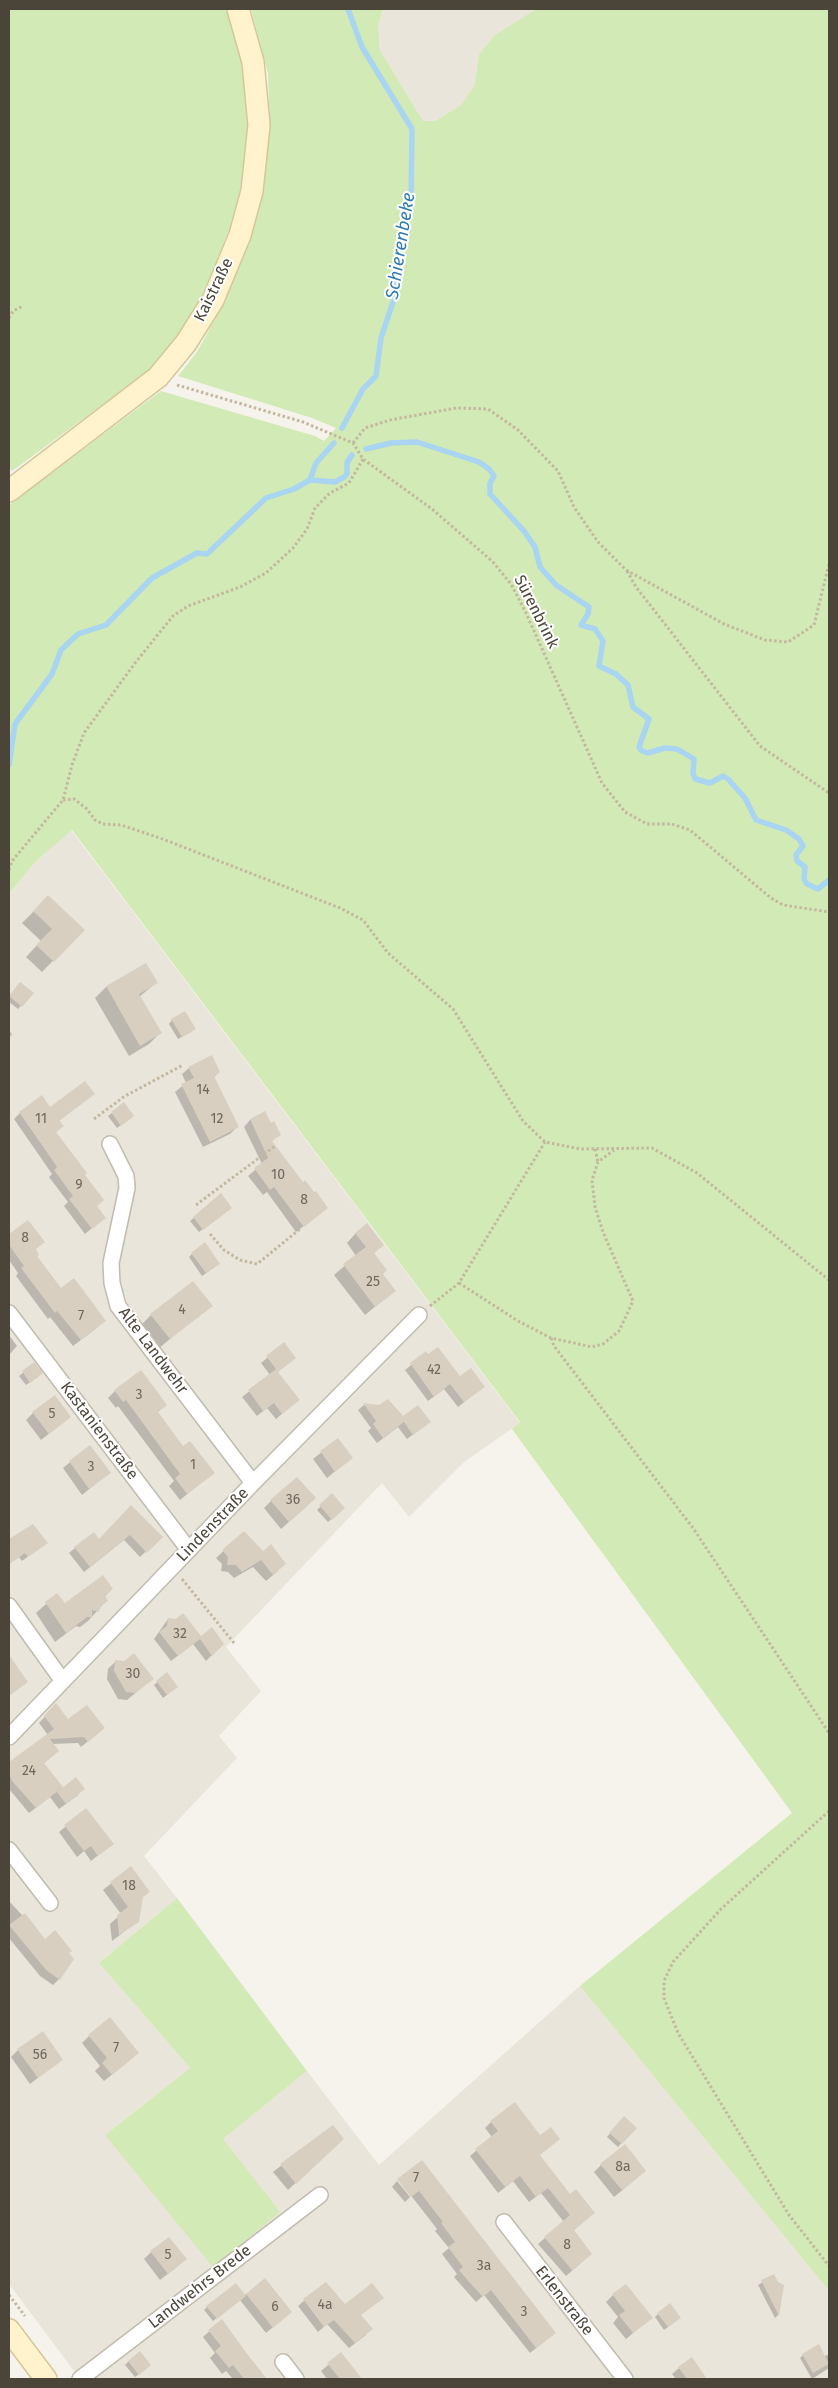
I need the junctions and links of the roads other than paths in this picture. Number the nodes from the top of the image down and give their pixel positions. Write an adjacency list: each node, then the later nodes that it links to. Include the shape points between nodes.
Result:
1 (238, 9): 2 (street, Kaistraße, via 253,62 260,125 252,191 240,235 214,300 186,343 158,377)
2 (9, 492)
3 (110, 1144): 6 (street, Alte Landwehr, via 126,1176 127,1188 112,1263 112,1283 118,1306)
4 (9, 1313): 7 (street, Kastanienstraße)
5 (419, 1315): 6 (street, Lindenstraße)
6 (253, 1483): 7 (street, Lindenstraße)
7 (189, 1550): 9 (street, Lindenstraße)
8 (9, 1606): 9 (street)
9 (62, 1680): 10 (street, Lindenstraße)
10 (9, 1737)
11 (9, 1850): 12 (street)
12 (50, 1903)
13 (320, 2195): 18 (street, Landwehrs Brede)
14 (504, 2222): 20 (street, Erlenstraße)
15 (9, 2330): 17 (street)
16 (283, 2362): 19 (street)
17 (46, 2379)
18 (80, 2379)
19 (296, 2379)
20 (625, 2379)

